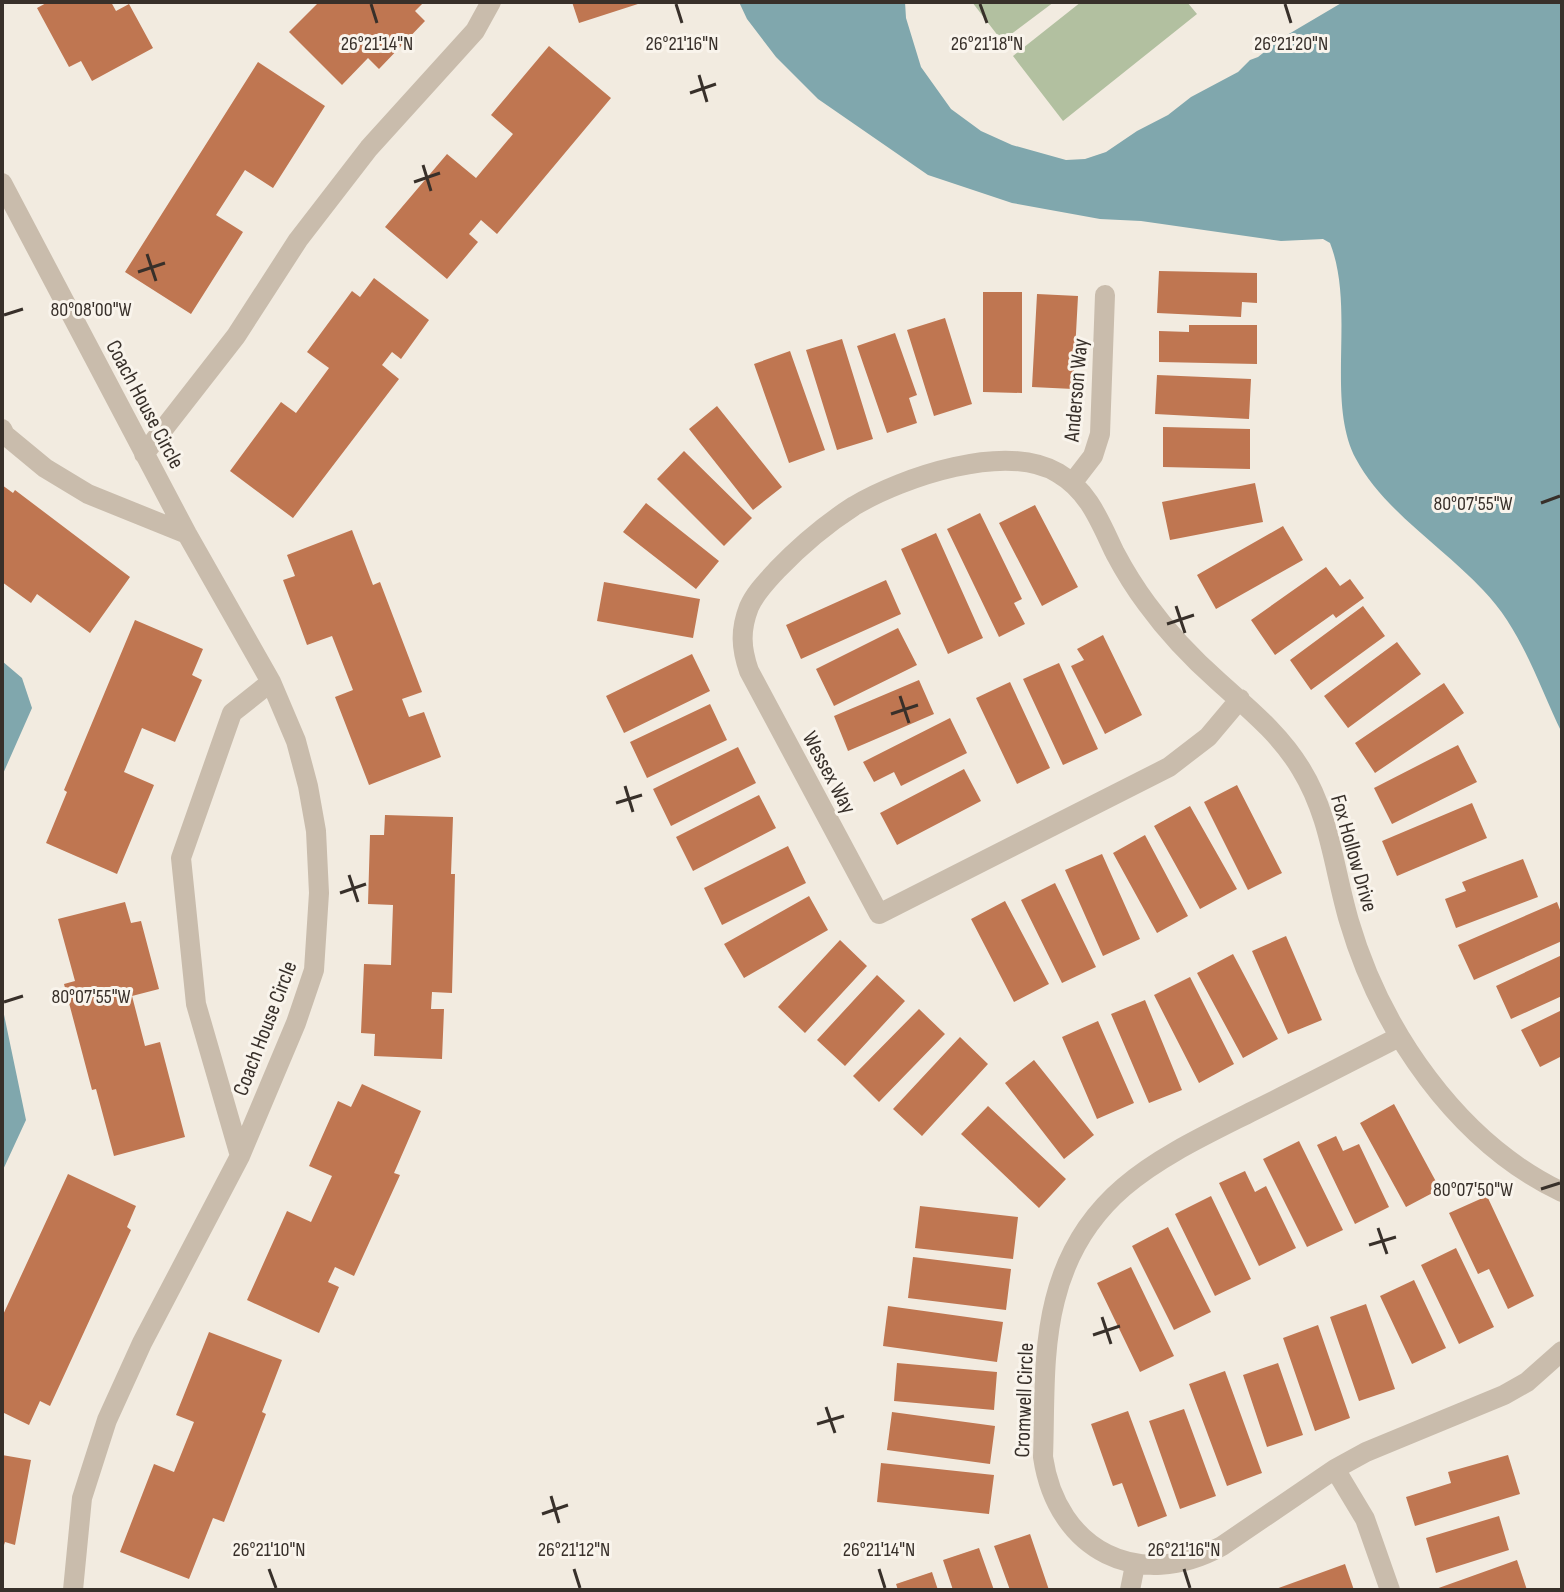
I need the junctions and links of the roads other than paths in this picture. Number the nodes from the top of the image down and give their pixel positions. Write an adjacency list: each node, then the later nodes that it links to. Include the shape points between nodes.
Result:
1 (491, 2): 5 (street, via 475,31 369,148 298,240 236,336)
2 (2, 183): 5 (street, Coach House Circle)
3 (1105, 295): 6 (street, Anderson Way, via 1100,434 1093,456)
4 (2, 429): 7 (street, via 45,468 88,494)
5 (144, 454): 7 (street, Coach House Circle)
6 (1073, 482): 9 (street, Fox Hollow Drive, via 1096,511 1146,603 1181,646); 9 (street, Wessex Way, via 1033,463 1010,461 949,469 902,483 858,504 808,540 750,604 741,648 749,671 879,914 1169,767 1208,737)
7 (187, 534): 8 (street, Coach House Circle)
8 (271, 682): 11 (street, Coach House Circle, via 296,741 313,816 317,947 296,1023); 11 (street, via 232,713 181,858 196,1004)
9 (1240, 699): 10 (street, Fox Hollow Drive, via 1284,745 1321,809 1360,959)
10 (1399, 1037): 12 (street, Fox Hollow Drive, via 1465,1121 1514,1163); 15 (street, Cromwell Circle, via 1163,1157 1121,1189 1074,1251 1049,1325 1046,1479 1078,1535)
11 (240, 1156): 16 (street, Coach House Circle, via 107,1420 82,1498)
12 (1562, 1192)
13 (1562, 1351): 14 (street, Cromwell Circle, via 1504,1395)
14 (1335, 1469): 15 (street, Cromwell Circle, via 1203,1557 1182,1564); 18 (street, via 1365,1519)
15 (1135, 1565): 17 (street)
16 (73, 1590)
17 (1130, 1590)
18 (1390, 1590)

